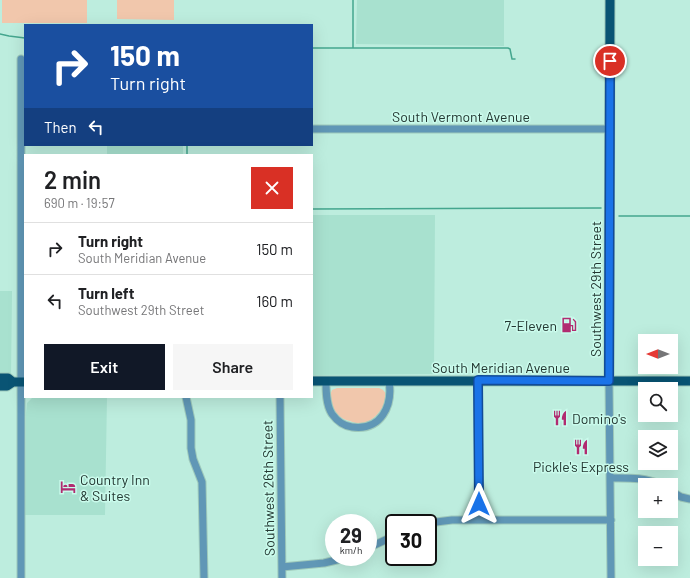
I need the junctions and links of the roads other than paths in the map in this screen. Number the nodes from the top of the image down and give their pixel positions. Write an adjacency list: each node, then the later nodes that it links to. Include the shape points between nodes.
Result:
1 (610, 0): 4 (main road, Southwest 29th Street)
2 (21, 59): 5 (street)
3 (313, 129): 4 (street, South Vermont Avenue)
4 (610, 129): 11 (main road, Southwest 29th Street)
5 (23, 130): 13 (street)
6 (0, 378): 13 (main road)
7 (478, 380): 10 (main road, South Meridian Avenue); 11 (main road, South Meridian Avenue); 21 (street)
8 (313, 381): 9 (main road, South Meridian Avenue)
9 (326, 381): 10 (main road, South Meridian Avenue); 10 (street, via 327,398 334,417 349,426 362,428 378,422 386,410)
10 (389, 381)
11 (609, 381): 12 (main road, South Meridian Avenue); 17 (street, Southwest 29th Street)
12 (690, 381)
13 (19, 382): 14 (main road); 26 (street)
14 (0, 386)
15 (186, 398): 27 (street, via 191,420 193,459 202,482)
16 (280, 398): 25 (street, Southwest 26th Street)
17 (611, 478): 18 (street); 22 (street, Southwest 29th Street)
18 (638, 478)
19 (678, 495): 20 (street)
20 (690, 499)
21 (479, 520): 22 (street); 23 (street)
22 (611, 520): 29 (street, Southwest 29th Street)
23 (437, 522)
24 (325, 563): 25 (street)
25 (282, 567): 28 (street, Southwest 26th Street)
26 (21, 578)
27 (204, 578)
28 (282, 578)
29 (611, 578)

